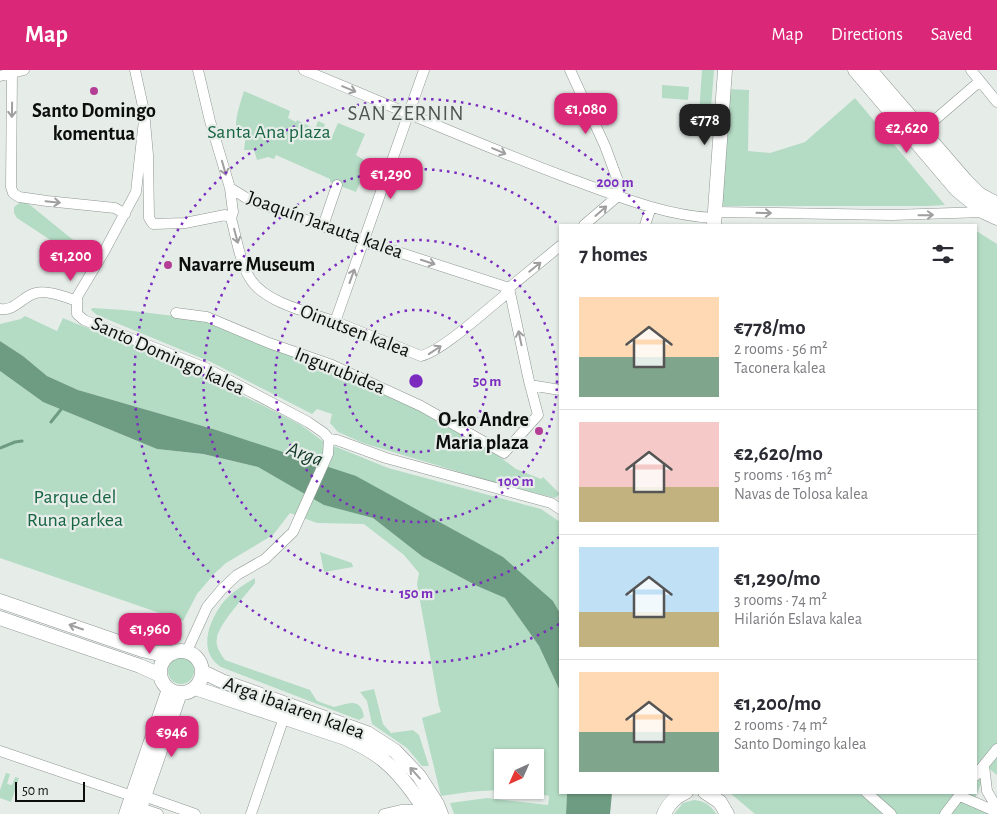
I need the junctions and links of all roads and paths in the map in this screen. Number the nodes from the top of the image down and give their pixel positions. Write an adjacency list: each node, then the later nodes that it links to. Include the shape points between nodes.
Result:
1 (24, 70): 10 (street)
2 (135, 70): 16 (street, Santo Domingo kalea)
3 (198, 70): 19 (street, Joaquín Jarauta kalea, one-way to 19)
4 (304, 70): 15 (street, one-way to 15)
5 (424, 70): 15 (street)
6 (570, 70): 20 (street, via 605,146 618,181)
7 (855, 70): 24 (street, via 956,189)
8 (971, 70): 13 (street)
9 (876, 72): 17 (street)
10 (12, 73): 12 (street); 23 (street, one-way to 23, via 13,193 47,202 115,208)
11 (726, 74): 26 (street)
12 (0, 76)
13 (980, 81): 14 (street); 17 (street)
14 (997, 102)
15 (408, 113): 20 (street, one-way to 20); 30 (street)
16 (144, 120): 23 (street, Santo Domingo kalea, via 136,192); 25 (street, Santo Domingo kalea, via 149,218 153,224 185,224 225,215)
17 (923, 130): 21 (street, via 979,194)
18 (337, 185): 29 (street)
19 (230, 188): 25 (street, Oinutsen kalea); 29 (street, Joaquín Jarauta kalea, via 248,199)
20 (618, 196): 22 (street); 27 (street, one-way to 20)
21 (997, 204)
22 (651, 207): 26 (street); 28 (street)
23 (125, 214): 33 (street, Santo Domingo kalea)
24 (990, 215): 26 (street, one-way to 24)
25 (231, 218): 36 (street, Oinutsen kalea, one-way to 36, via 241,256 253,284 287,305)
26 (714, 218)
27 (585, 224)
28 (645, 224)
29 (323, 226): 30 (street, Joaquín Jarauta kalea)
30 (364, 241): 32 (street, Joaquín Jarauta kalea, one-way to 32); 36 (street, one-way to 30)
31 (559, 247): 32 (street, one-way to 31)
32 (509, 288): 36 (street, Oinutsen kalea, one-way to 32, via 421,356 448,340 504,296); 37 (street, one-way to 32)
33 (76, 301): 34 (street, via 39,292 6,310); 39 (street, Santo Domingo kalea, via 77,314 84,320 206,368 308,422 324,433)
34 (0, 309)
35 (176, 313): 37 (street, Ingurubidea, via 207,317 332,365 421,406 504,453 538,415)
36 (335, 322)
37 (530, 385): 38 (street)
38 (559, 390)
39 (329, 446): 40 (street, via 337,440 386,458); 43 (street, via 293,532 265,559 237,575 222,589 208,607)
40 (559, 508)
41 (0, 602): 44 (street, one-way to 41, via 155,654)
42 (0, 618): 46 (street)
43 (187, 652): 44 (street); 45 (street, via 198,659)
44 (173, 653): 46 (street, via 163,662)
45 (203, 672): 47 (street); 61 (street, Arga ibaiaren kalea, one-way to 45, via 419,776 394,751 367,733)
46 (160, 674): 48 (street)
47 (195, 688): 48 (street); 61 (street, Arga ibaiaren kalea, via 367,748 391,766)
48 (174, 691): 58 (street)
49 (281, 726): 67 (street)
50 (997, 749): 52 (street)
51 (0, 751): 58 (street)
52 (984, 765): 53 (street); 60 (street, via 987,791)
53 (977, 774)
54 (682, 794): 59 (street)
55 (710, 794): 62 (street)
56 (868, 794): 69 (street)
57 (961, 794): 63 (street); 70 (street)
58 (138, 804): 64 (street); 65 (street); 66 (street)
59 (667, 804)
60 (997, 808)
61 (434, 809): 68 (street)
62 (728, 812)
63 (997, 812)
64 (126, 814)
65 (158, 814)
66 (195, 814)
67 (251, 814)
68 (384, 814)
69 (891, 814)
70 (945, 814)

